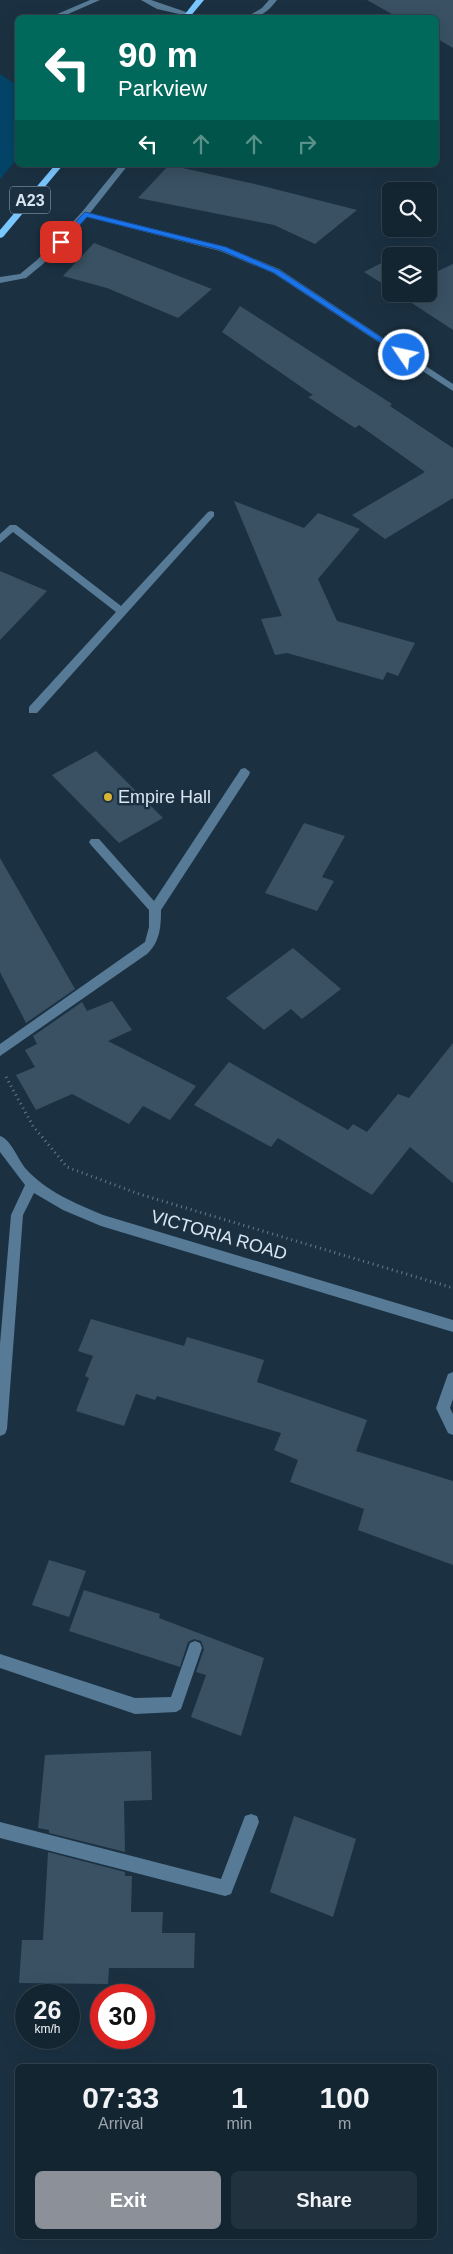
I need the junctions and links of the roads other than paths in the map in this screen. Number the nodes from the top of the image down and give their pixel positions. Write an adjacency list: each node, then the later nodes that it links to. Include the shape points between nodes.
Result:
1 (96, 0): 5 (street)
2 (145, 0): 6 (street)
3 (200, 0): 7 (main road)
4 (272, 0): 8 (street, via 265,10)
5 (59, 15)
6 (184, 15)
7 (188, 15)
8 (254, 15)
9 (57, 167): 12 (main road, A23)
10 (122, 167): 11 (street)
11 (85, 214): 13 (street, via 23,276); 14 (street, via 223,249 276,271)
12 (0, 235)
13 (0, 280)
14 (453, 388)
15 (211, 514): 17 (street)
16 (0, 540): 17 (street, via 13,527)
17 (122, 612): 18 (street)
18 (33, 710)
19 (244, 772): 21 (street)
20 (95, 842): 21 (street)
21 (154, 909): 22 (street, via 156,927 150,944 143,951)
22 (0, 1051)
23 (0, 1141): 24 (street, VICTORIA ROAD, via 15,1166)
24 (32, 1184): 25 (street, VICTORIA ROAD, via 55,1201 102,1220); 28 (street, via 17,1215)
25 (453, 1326)
26 (453, 1378): 27 (street, via 443,1408)
27 (453, 1428)
28 (0, 1429)
29 (195, 1648): 30 (street, via 176,1704 135,1706)
30 (0, 1661)
31 (251, 1822): 32 (street, via 225,1888)
32 (0, 1830)

